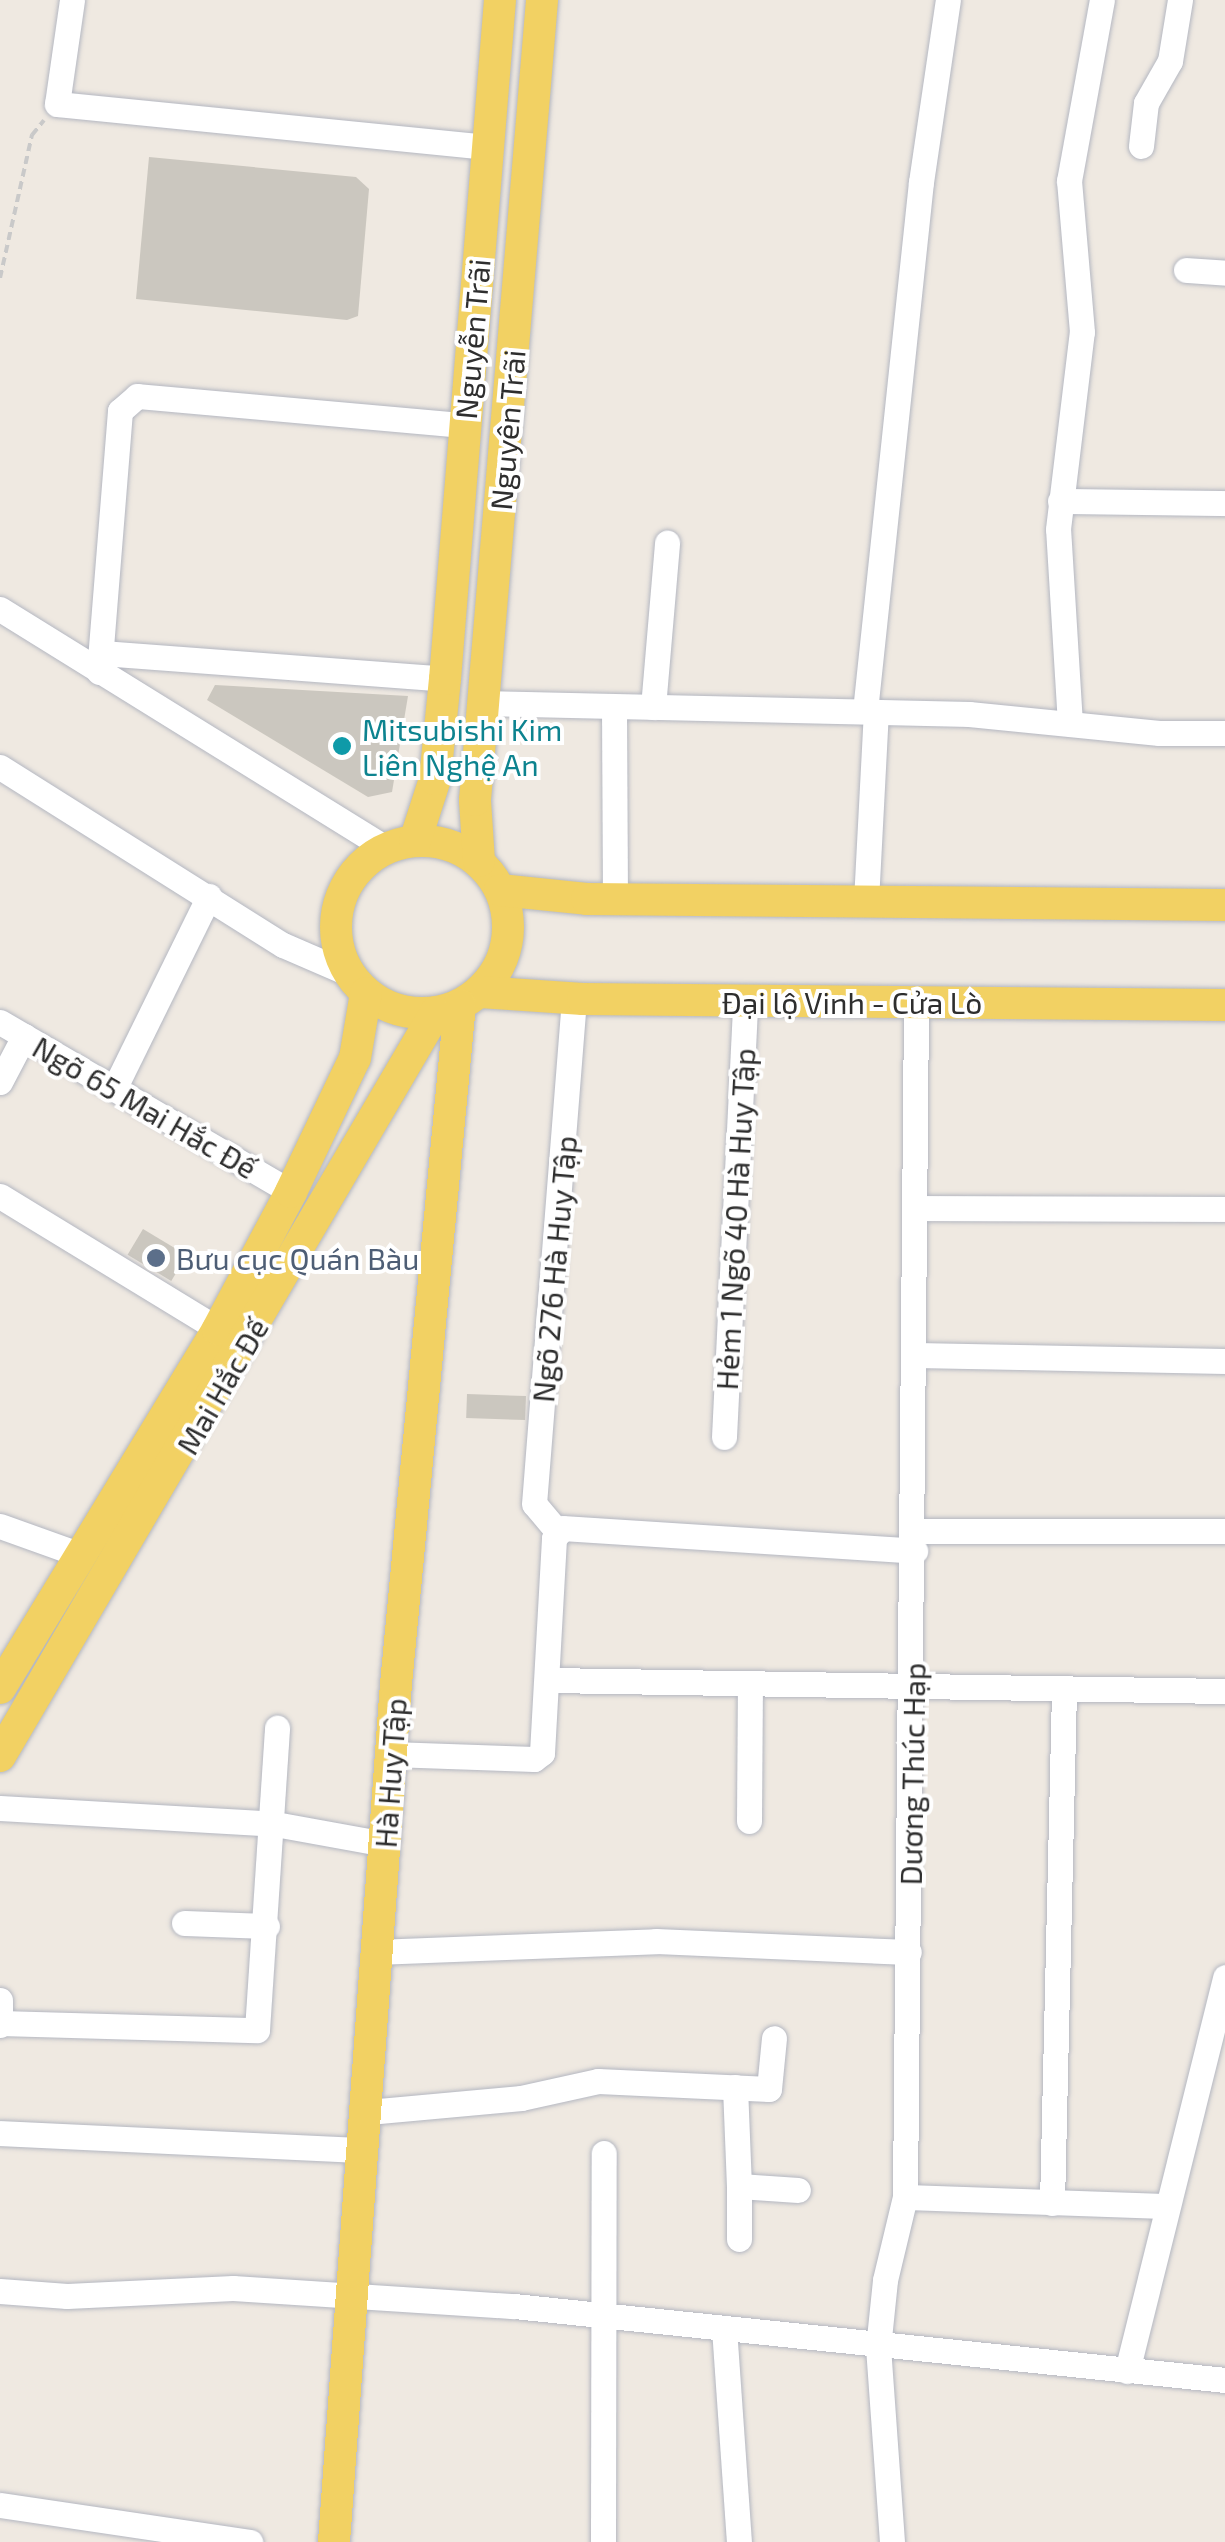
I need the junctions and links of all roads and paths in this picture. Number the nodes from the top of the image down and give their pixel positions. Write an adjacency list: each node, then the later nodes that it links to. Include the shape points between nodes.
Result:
1 (72, 0): 7 (street)
2 (500, 0): 9 (main road, Nguyễn Trãi)
3 (542, 0): 10 (main road, Nguyên Trãi)
4 (948, 0): 24 (street, via 920,182)
5 (1102, 0): 15 (street, via 1069,181 1082,332)
6 (1180, 0): 8 (street, via 1170,60 1146,103)
7 (57, 104): 9 (street); 13 (path, via 32,134)
8 (1141, 146)
9 (490, 147): 10 (main road); 14 (main road, Nguyễn Trãi)
10 (531, 150): 21 (main road, Nguyên Trãi)
11 (1186, 270): 12 (street)
12 (1225, 273)
13 (0, 278)
14 (465, 425): 19 (street, via 137,396 120,411); 20 (main road, Nguyễn Trãi)
15 (1060, 501): 16 (street); 25 (street)
16 (1225, 503)
17 (667, 543): 23 (street)
18 (0, 609): 19 (street)
19 (100, 662): 20 (street); 28 (street)
20 (445, 679): 28 (main road, via 434,778)
21 (482, 703): 22 (street); 29 (main road, Nguyên Trãi)
22 (614, 707): 23 (street); 32 (street)
23 (654, 707): 24 (street)
24 (870, 711): 25 (street); 33 (street)
25 (1070, 724): 26 (street)
26 (1225, 732)
27 (0, 767): 31 (street)
28 (400, 844): 29 (main road, via 458,848); 35 (main road, via 364,862 338,903 339,952)
29 (478, 861): 30 (main road)
30 (500, 890): 32 (main road); 39 (main road, via 509,926 506,951)
31 (209, 896): 35 (street, via 283,945); 44 (street)
32 (615, 899): 33 (main road)
33 (866, 902): 34 (main road)
34 (1225, 904)
35 (358, 983): 39 (main road, via 411,1013); 45 (main road, Mai Hắc Đế, via 355,1058)
36 (574, 999): 37 (main road, Đại lộ Vinh - Cửa Lò); 39 (main road, Đại lộ Vinh - Cửa Lò); 55 (street, Ngõ 276 Hà Huy Tập, via 534,1504)
37 (745, 1001): 38 (main road, Đại lộ Vinh - Cửa Lò); 52 (street, Hẻm 1 Ngõ 40 Hà Huy Tập)
38 (916, 1002): 40 (main road, Đại lộ Vinh - Cửa Lò); 47 (street, Dương Thúc Hạp)
39 (458, 1003): 65 (main road, Hà Huy Tập); 66 (main road, Mai Hắc Đế)
40 (1225, 1005)
41 (0, 1022): 42 (street, Ngõ 65 Mai Hắc Đế)
42 (24, 1036): 43 (street); 44 (street, Ngõ 65 Mai Hắc Đế)
43 (0, 1082)
44 (115, 1087): 45 (street, Ngõ 65 Mai Hắc Đế)
45 (291, 1192): 49 (main road, Mai Hắc Đế)
46 (0, 1196): 49 (street)
47 (916, 1208): 48 (street); 50 (street, Dương Thúc Hạp)
48 (1225, 1209)
49 (218, 1330): 57 (main road, Mai Hắc Đế)
50 (916, 1356): 51 (street); 56 (street, Dương Thúc Hạp)
51 (1225, 1360)
52 (724, 1436)
53 (0, 1526): 57 (street)
54 (1225, 1531): 56 (street)
55 (557, 1532): 56 (street); 58 (street)
56 (915, 1541): 61 (street, Dương Thúc Hạp)
57 (81, 1555): 60 (main road, Mai Hắc Đế)
58 (548, 1680): 59 (street); 65 (street, via 546,1746 534,1759)
59 (750, 1687): 61 (street); 68 (street)
60 (0, 1688)
61 (913, 1690): 62 (street); 74 (street, Dương Thúc Hạp)
62 (1064, 1690): 63 (street); 87 (street)
63 (1225, 1691)
64 (277, 1728): 69 (street)
65 (391, 1754): 70 (main road, Hà Huy Tập)
66 (0, 1756)
67 (0, 1808): 69 (street)
68 (750, 1820)
69 (275, 1824): 70 (street); 72 (street)
70 (385, 1844): 73 (main road, Hà Huy Tập)
71 (184, 1922): 72 (street)
72 (267, 1926): 77 (street, via 258,2028 252,2032 145,2023)
73 (376, 1952): 74 (street, via 656,1941); 80 (main road, Hà Huy Tập)
74 (909, 1952): 86 (street, Dương Thúc Hạp)
75 (1225, 1977): 88 (street)
76 (0, 2000): 77 (street)
77 (0, 2024)
78 (774, 2038): 79 (street, via 769,2089)
79 (736, 2086): 80 (street, via 598,2081 521,2098); 84 (street)
80 (368, 2112): 82 (main road, Hà Huy Tập)
81 (0, 2133): 82 (street)
82 (363, 2150): 91 (main road, Hà Huy Tập)
83 (604, 2153): 92 (street)
84 (739, 2186): 85 (street); 89 (street)
85 (798, 2190)
86 (905, 2197): 87 (street); 94 (street, Dương Thúc Hạp, via 884,2280)
87 (1052, 2203): 88 (street)
88 (1166, 2206): 95 (street)
89 (739, 2238)
90 (0, 2291): 91 (street, via 67,2296 233,2288)
91 (352, 2295): 92 (street); 99 (main road, Hà Huy Tập)
92 (605, 2313): 93 (street); 100 (street)
93 (724, 2328): 94 (street); 101 (street)
94 (878, 2348): 95 (street); 102 (street, Dương Thúc Hạp)
95 (1127, 2372): 96 (street)
96 (1225, 2380)
97 (0, 2505): 98 (street)
98 (250, 2542)
99 (334, 2542)
100 (603, 2542)
101 (739, 2542)
102 (892, 2542)

